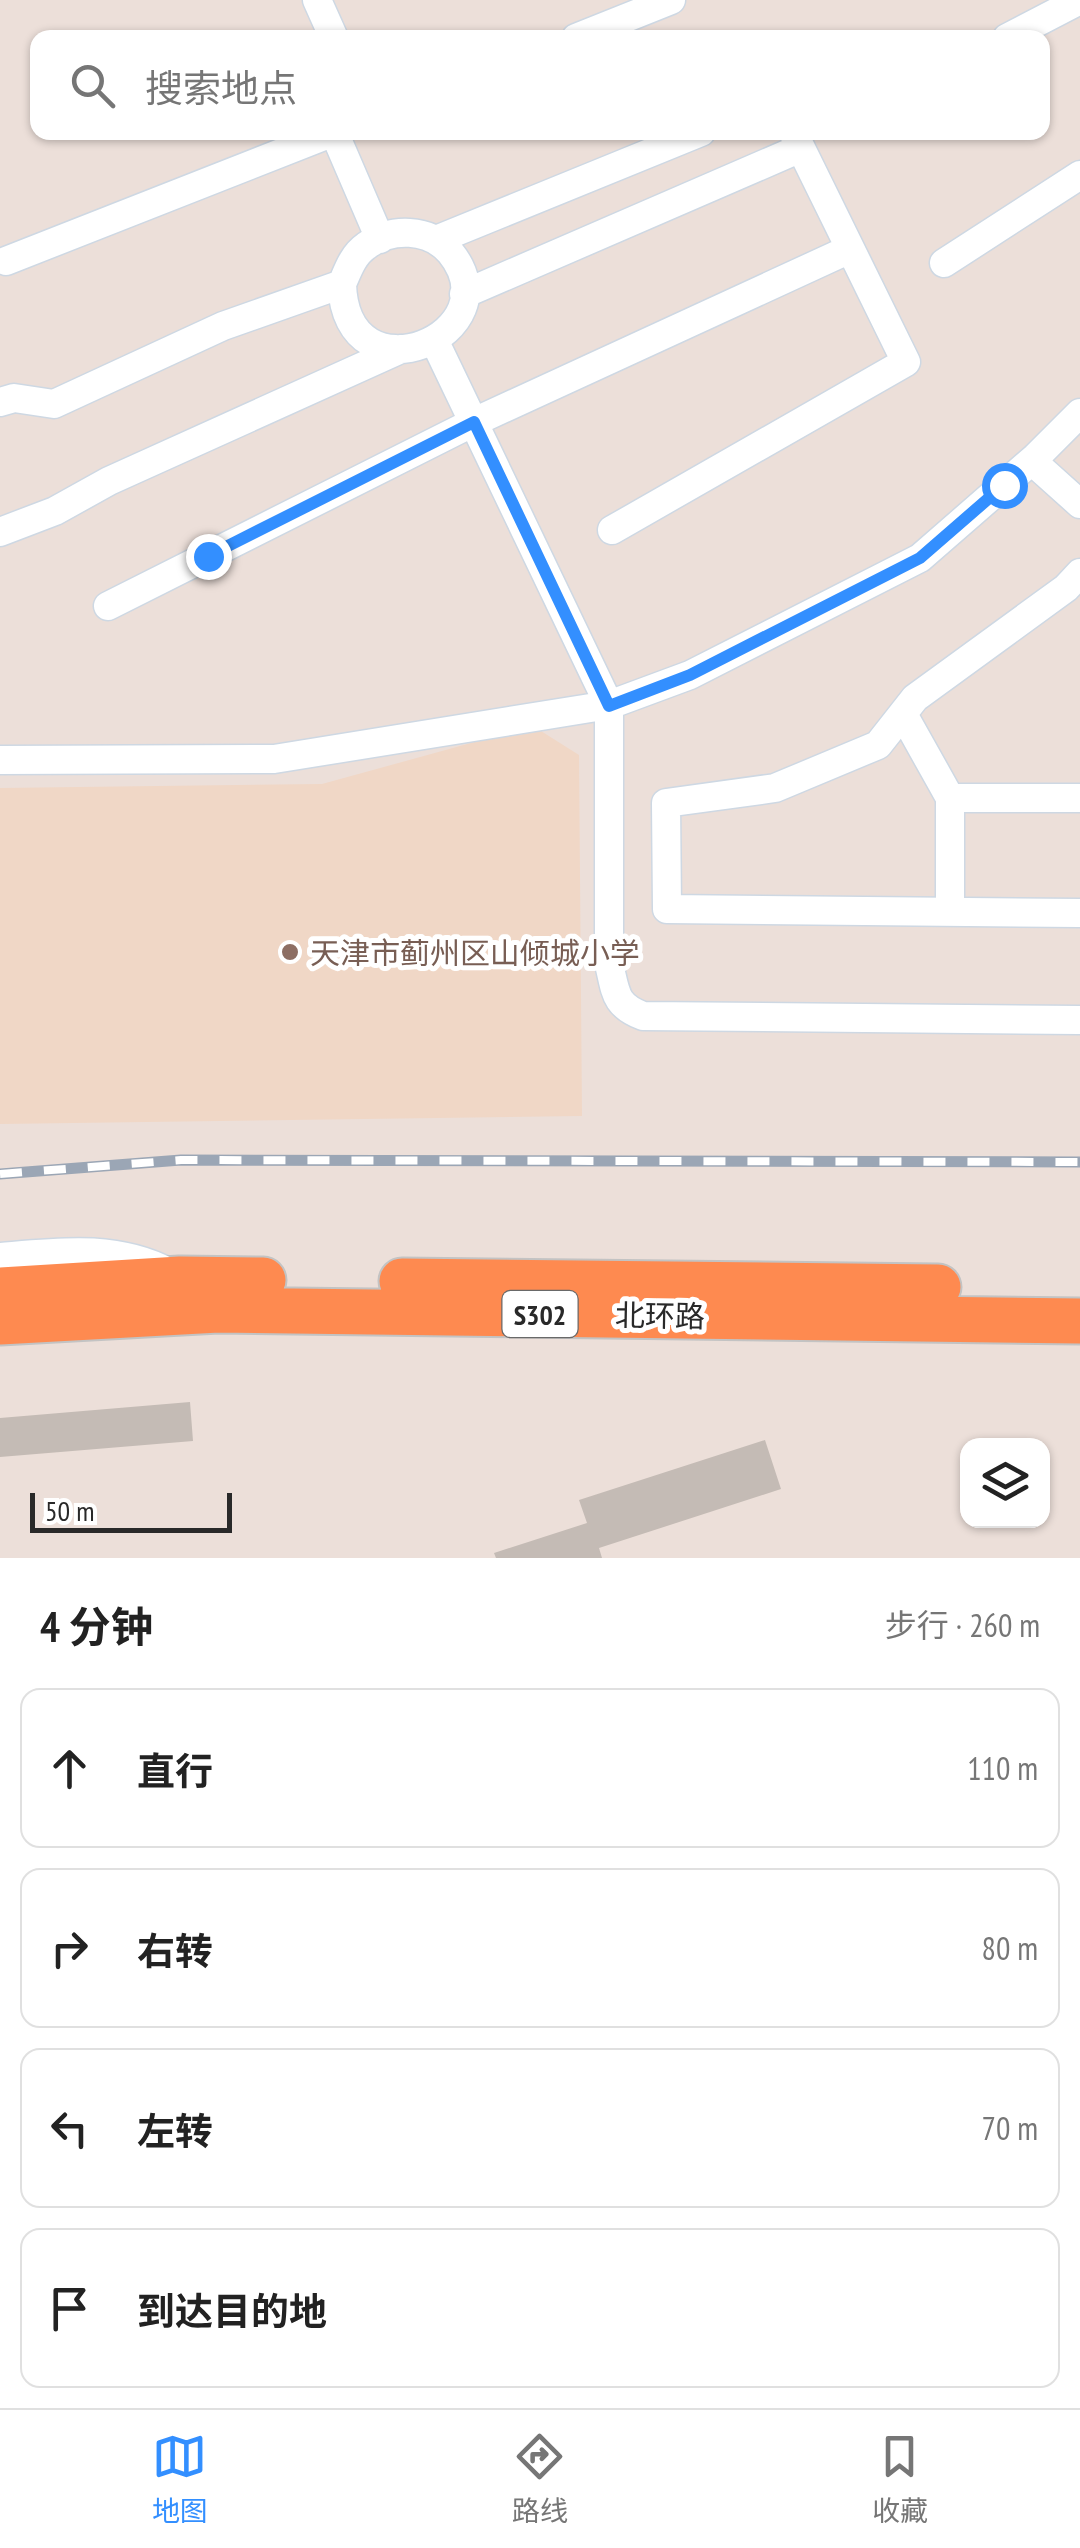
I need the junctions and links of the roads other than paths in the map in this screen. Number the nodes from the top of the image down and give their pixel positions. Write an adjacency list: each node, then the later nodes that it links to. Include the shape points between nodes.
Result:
1 (317, 0): 4 (street)
2 (672, 0): 5 (street)
3 (1080, 0): 6 (street)
4 (330, 30)
5 (596, 30)
6 (1022, 30)
7 (314, 140): 15 (street)
8 (337, 140): 12 (street)
9 (681, 140): 13 (street)
10 (797, 140): 14 (street); 18 (street)
11 (1080, 175): 16 (street)
12 (380, 239): 13 (street, via 413,231); 17 (street, via 350,262)
13 (436, 240): 18 (street, via 451,254)
14 (850, 249): 23 (street); 26 (street, via 906,362)
15 (6, 261)
16 (944, 263)
17 (342, 284): 20 (street, via 348,322 362,338); 21 (street, via 223,326 54,404)
18 (464, 294): 19 (street, via 454,324)
19 (435, 342): 20 (street); 23 (street)
20 (401, 349): 27 (street)
21 (0, 402)
22 (1080, 413): 24 (street)
23 (474, 422): 29 (street); 30 (street)
24 (1032, 460): 25 (street); 30 (street, via 920,558 690,675)
25 (1080, 504)
26 (612, 530)
27 (0, 532)
28 (1080, 572): 31 (street)
29 (108, 606)
30 (609, 706): 32 (street, via 274,759); 37 (street, via 609,954 617,997 626,1009 644,1016)
31 (903, 714): 33 (street); 35 (street, via 878,745 775,788 666,803 667,909)
32 (0, 760)
33 (950, 798): 34 (street); 35 (street)
34 (1080, 798)
35 (950, 912): 36 (street)
36 (1080, 913)
37 (1080, 1020)
38 (0, 1257): 39 (street, via 117,1254)
39 (180, 1279): 40 (highway, 北环路 / S302); 41 (highway, 北环路 / S302)
40 (0, 1290)
41 (1080, 1290)
42 (1080, 1320): 43 (highway, 北环路 / S302, via 218,1310)
43 (0, 1322)

